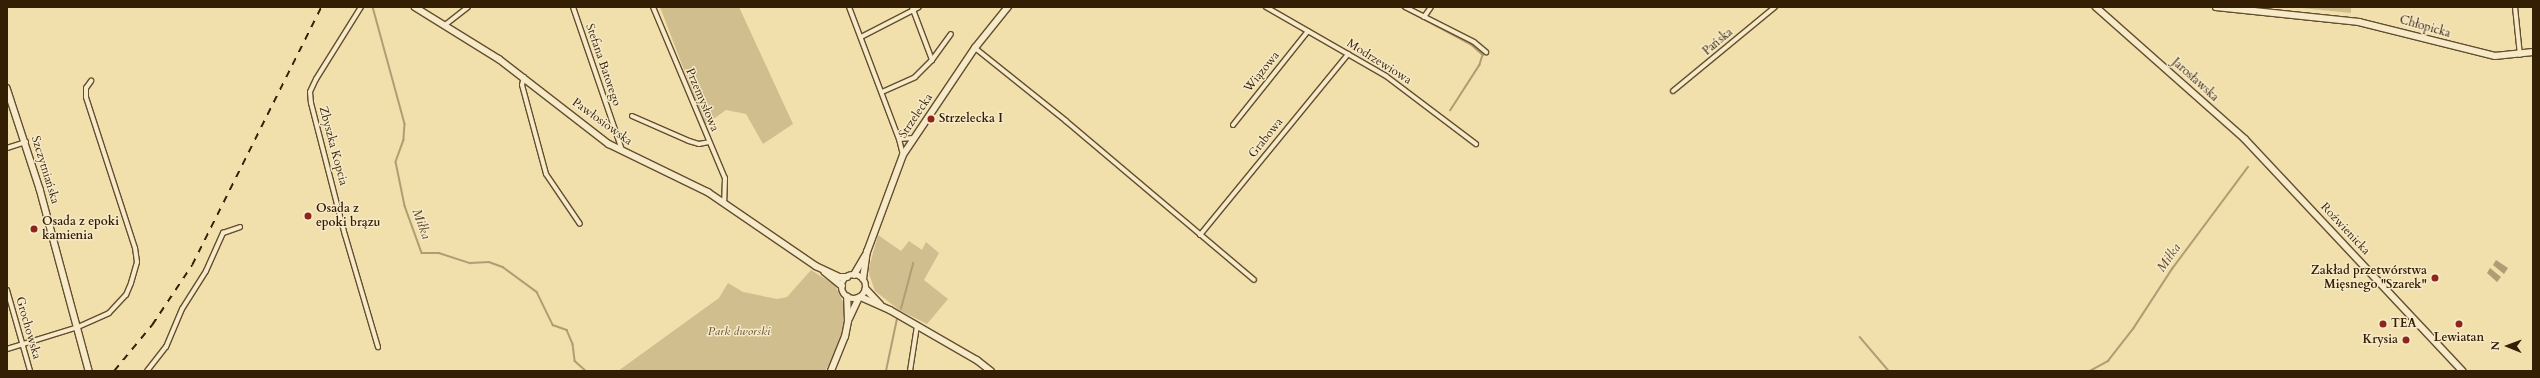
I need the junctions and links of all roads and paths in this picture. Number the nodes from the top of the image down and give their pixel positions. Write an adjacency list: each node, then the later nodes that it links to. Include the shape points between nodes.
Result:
1 (361, 7): 64 (street, Zbyszka Kopcia, via 316,78 310,92 345,235)
2 (415, 7): 18 (street, Pawłosiowska)
3 (468, 7): 18 (street)
4 (573, 7): 41 (street, Stefana Batorego)
5 (653, 7): 38 (street, Przemysłowa)
6 (848, 7): 21 (street)
7 (919, 7): 16 (street)
8 (1008, 7): 22 (street, Strzelecka)
9 (1266, 7): 19 (street, Modrzewiowa)
10 (1405, 7): 17 (street)
11 (1430, 7): 17 (street)
12 (1775, 7): 31 (street, Pańska)
13 (2098, 7): 43 (street, Jarosławska, via 2245,139)
14 (2216, 7): 26 (street, Chłopicka, via 2359,22 2495,56)
15 (2515, 7): 26 (street)
16 (913, 9): 21 (street); 27 (street)
17 (1424, 17): 23 (street, via 1474,42)
18 (445, 25): 28 (street, Pawłosiowska)
19 (1308, 31): 25 (street, Modrzewiowa); 34 (street, Wiązowa)
20 (951, 34): 27 (street)
21 (861, 38): 32 (street)
22 (974, 48): 36 (street, Strzelecka); 47 (street, via 1066,121)
23 (1486, 52)
24 (2533, 52): 26 (street, Chłopicka)
25 (1348, 54): 39 (street, Modrzewiowa, via 1386,76); 47 (street, Grabowa)
26 (2520, 55)
27 (932, 60): 32 (street, via 910,81)
28 (524, 77): 41 (street, Pawłosiowska, via 592,132); 45 (street, via 522,84 546,174)
29 (91, 81): 62 (street, via 86,88 86,97 138,262 132,282 122,299 109,313)
30 (7, 88): 37 (street, Szczytniańska)
31 (1672, 91)
32 (882, 92): 35 (street)
33 (632, 116): 38 (street, via 699,144)
34 (1233, 125)
35 (899, 138): 36 (street); 42 (street)
36 (914, 138): 42 (street, Strzelecka)
37 (26, 142): 40 (street); 62 (street, Szczytniańska)
38 (709, 142): 44 (street, Przemysłowa, via 725,178)
39 (1476, 144)
40 (7, 148)
41 (622, 152): 44 (street, Pawłosiowska)
42 (903, 155): 48 (street, Strzelecka)
43 (2276, 172): 72 (street, Roźwienicka)
44 (724, 202): 49 (street, Pawłosiowska)
45 (580, 224)
46 (240, 227): 68 (street, via 223,233 206,271 182,309 170,340)
47 (1200, 235): 53 (street)
48 (867, 252): 50 (street, Strzelecka); 52 (street, Strzelecka)
49 (823, 270): 51 (street, Pawłosiowska); 54 (street, Pawłosiowska)
50 (854, 275): 51 (street); 52 (street)
51 (847, 277): 54 (street)
52 (863, 279): 55 (street)
53 (1254, 280)
54 (842, 286): 57 (street)
55 (866, 289): 58 (street); 59 (street)
56 (7, 290): 63 (street, Grochowska)
57 (847, 297): 58 (street); 60 (street)
58 (860, 298): 59 (street); 60 (street)
59 (885, 308): 61 (street)
60 (848, 321): 69 (street, via 842,350)
61 (917, 326): 70 (street); 71 (street, via 977,360)
62 (78, 328): 63 (street); 67 (street, Szczytniańska)
63 (22, 344): 65 (street); 66 (street, Grochowska)
64 (378, 347)
65 (7, 349)
66 (30, 371)
67 (89, 371)
68 (147, 371)
69 (832, 371)
70 (910, 371)
71 (991, 371)
72 (2463, 371)

